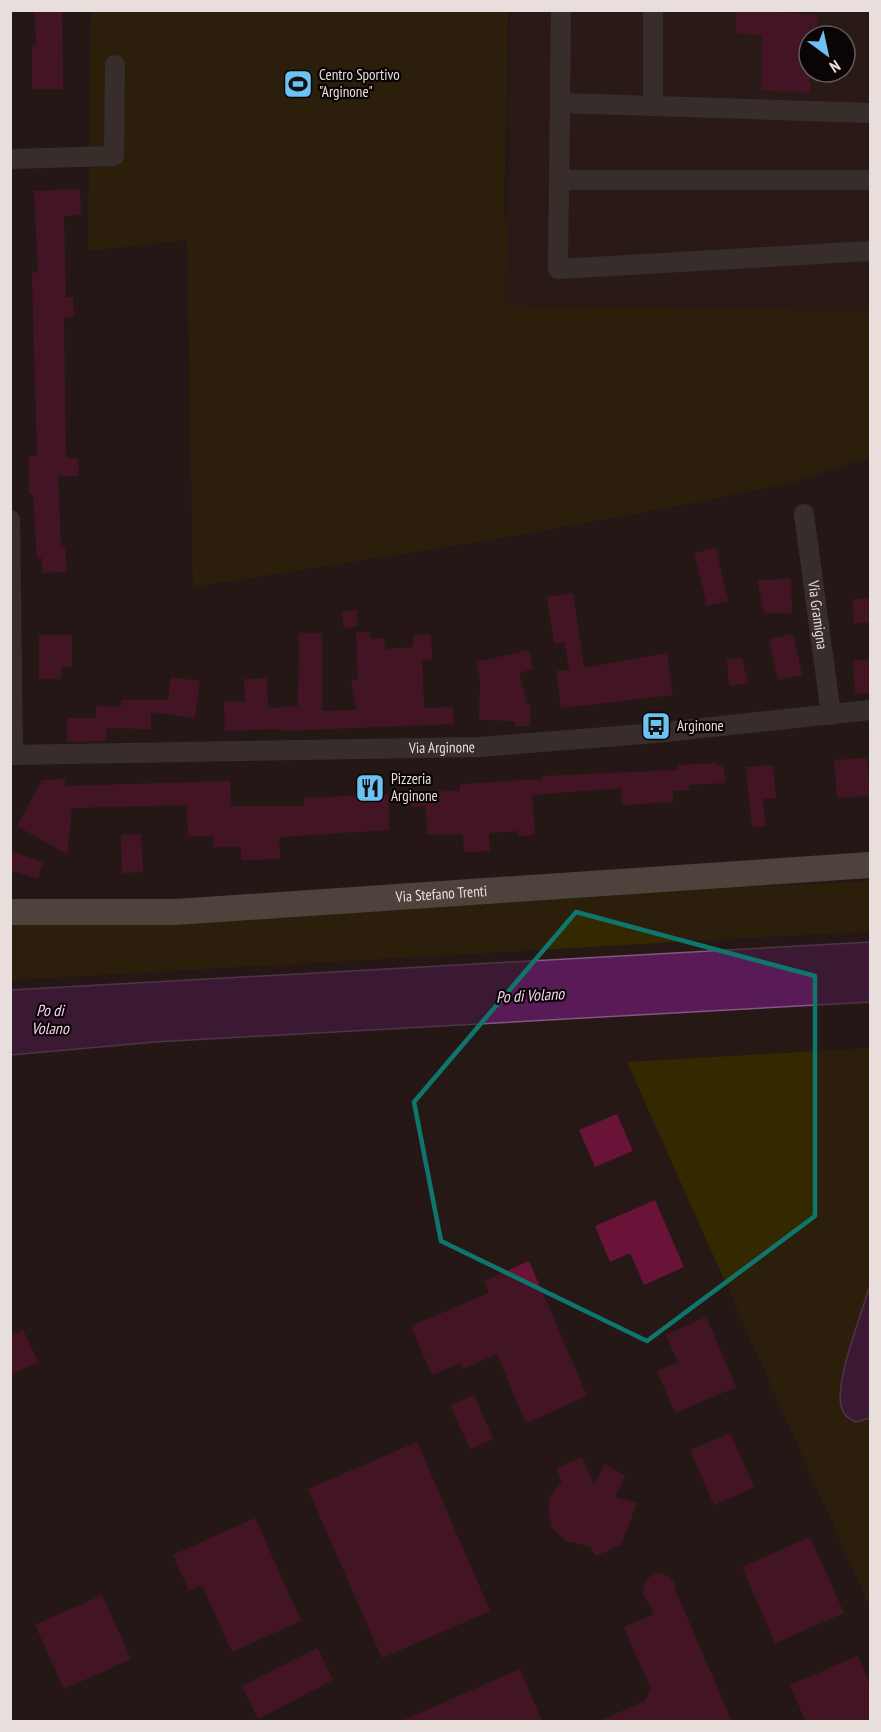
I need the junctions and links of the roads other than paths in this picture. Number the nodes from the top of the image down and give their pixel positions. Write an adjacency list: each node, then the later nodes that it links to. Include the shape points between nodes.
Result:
1 (561, 10): 4 (street)
2 (653, 10): 5 (street)
3 (115, 65): 7 (street, via 114,156)
4 (560, 103): 5 (street); 8 (street)
5 (653, 106): 6 (street)
6 (870, 113)
7 (10, 159)
8 (559, 180): 9 (street); 10 (street, via 558,268)
9 (870, 180)
10 (870, 251)
11 (804, 514): 15 (street, Via Gramigna)
12 (10, 520): 13 (street)
13 (11, 587): 16 (street)
14 (870, 710): 15 (street, Via Arginone)
15 (831, 715): 16 (street, Via Arginone, via 479,747)
16 (12, 755)
17 (870, 865): 18 (main road, Via Stefano Trenti, via 176,912)
18 (10, 912)

